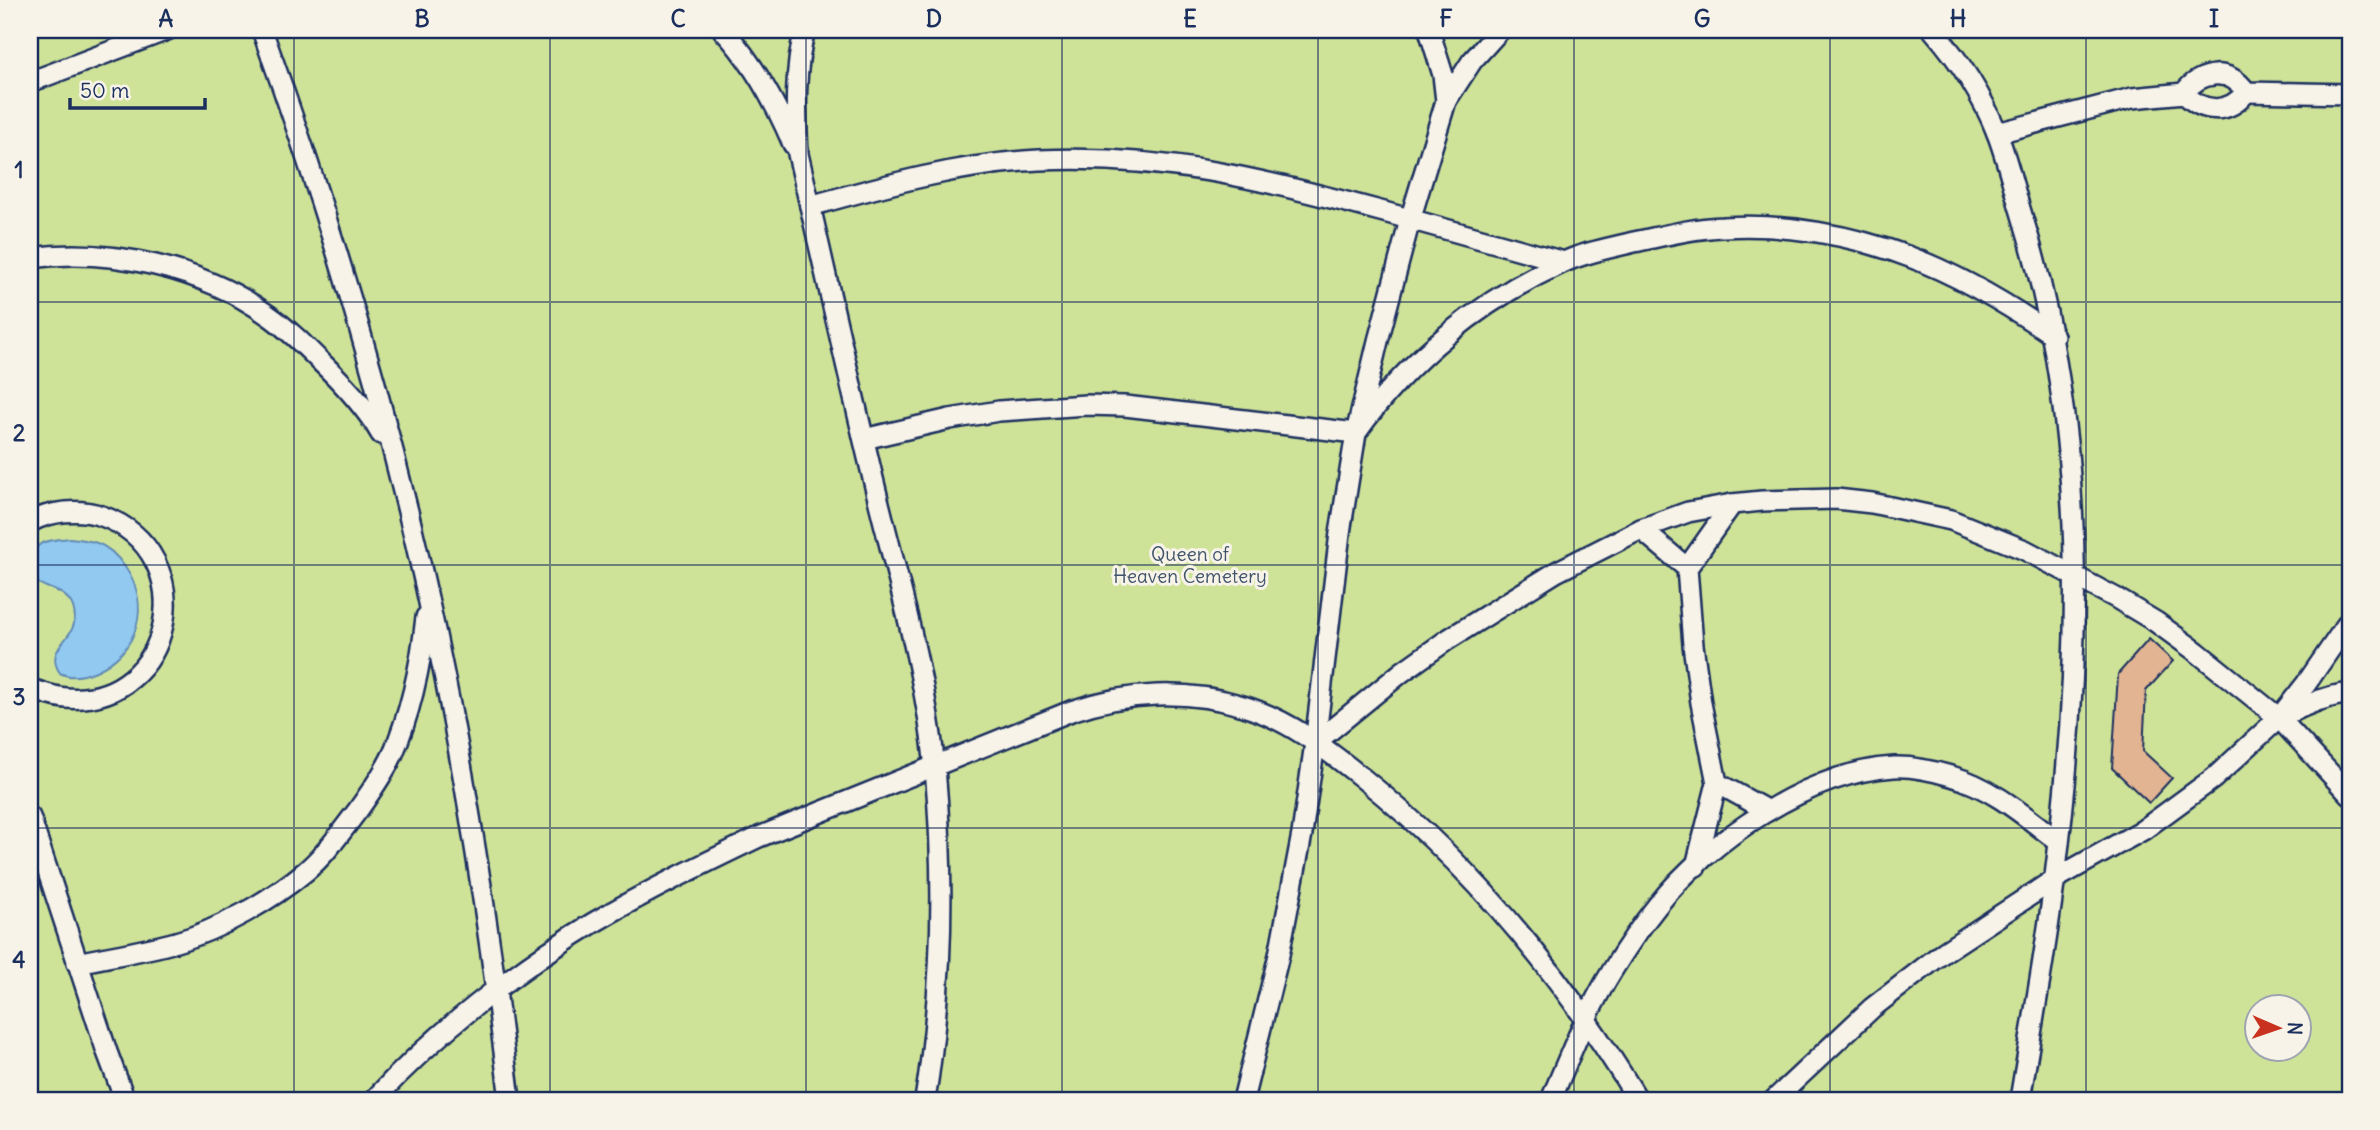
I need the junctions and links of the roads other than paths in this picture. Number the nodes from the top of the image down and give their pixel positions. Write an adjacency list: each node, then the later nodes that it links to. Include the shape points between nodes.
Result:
1 (167, 30): 8 (lane)
2 (262, 30): 22 (lane, via 328,220)
3 (723, 30): 14 (lane, via 750,62)
4 (805, 30): 14 (lane, via 798,63)
5 (1429, 30): 12 (lane)
6 (1500, 30): 12 (lane, via 1472,61)
7 (1933, 30): 13 (lane, via 1963,68)
8 (30, 82)
9 (2246, 92): 10 (lane, via 2240,101 2220,108 2197,105); 10 (lane, via 2227,76 2212,74 2190,84); 11 (lane)
10 (2184, 93): 13 (lane, via 2133,98)
11 (2350, 94)
12 (1446, 101): 16 (lane)
13 (1997, 133): 19 (lane)
14 (798, 154): 15 (lane)
15 (810, 206): 16 (lane, via 959,170 1038,160 1111,160 1200,167); 21 (lane)
16 (1410, 220): 18 (lane); 20 (lane)
17 (30, 257): 22 (lane, via 78,256 151,265 240,297 269,315 335,376 368,412)
18 (1564, 262): 19 (lane, via 1689,231 1792,229 1911,257 1952,275); 20 (lane, via 1499,298 1433,346 1402,374)
19 (2054, 336): 27 (lane, via 2069,447)
20 (1356, 433): 21 (lane, via 1086,405 999,411); 33 (lane)
21 (864, 439): 34 (lane, via 916,659)
22 (393, 454): 28 (lane)
23 (1732, 504): 25 (lane); 26 (lane); 27 (lane, via 1836,499 1912,510 1987,533)
24 (30, 522): 30 (lane, via 80,512 126,528 157,564 166,612 150,658 114,689 66,698)
25 (1641, 528): 26 (lane); 33 (lane, via 1556,572 1447,640)
26 (1687, 568): 35 (lane, via 1695,657)
27 (2075, 576): 32 (lane, via 2156,622); 39 (lane, via 2071,712)
28 (428, 602): 42 (lane, via 422,654 391,757 369,795 308,870 272,897 178,942); 43 (lane, via 464,782)
29 (2350, 620): 32 (lane)
30 (30, 689)
31 (2350, 693): 32 (lane, via 2304,705)
32 (2279, 718): 36 (lane); 41 (lane, via 2179,805)
33 (1315, 743): 34 (lane, via 1268,715 1242,706 1141,695 1071,710); 44 (lane, via 1405,815 1486,895 1525,937); 49 (lane, via 1279,955)
34 (935, 765): 43 (lane, via 710,861 594,923); 48 (lane, via 942,953)
35 (1717, 783): 37 (lane); 40 (lane)
36 (2350, 796)
37 (1769, 811): 39 (lane, via 1818,785 1859,772 1895,767 1925,770 1984,788); 40 (lane, via 1735,832)
38 (30, 817): 42 (lane)
39 (2059, 842): 41 (lane)
40 (1696, 866): 44 (lane, via 1633,938)
41 (2055, 879): 52 (lane, via 1908,979); 53 (lane)
42 (77, 963): 45 (lane)
43 (497, 991): 46 (lane, via 437,1037); 47 (lane)
44 (1587, 1020): 50 (lane); 51 (lane)
45 (125, 1100)
46 (374, 1100)
47 (510, 1100)
48 (926, 1100)
49 (1243, 1100)
50 (1551, 1100)
51 (1637, 1100)
52 (1774, 1100)
53 (2020, 1100)

